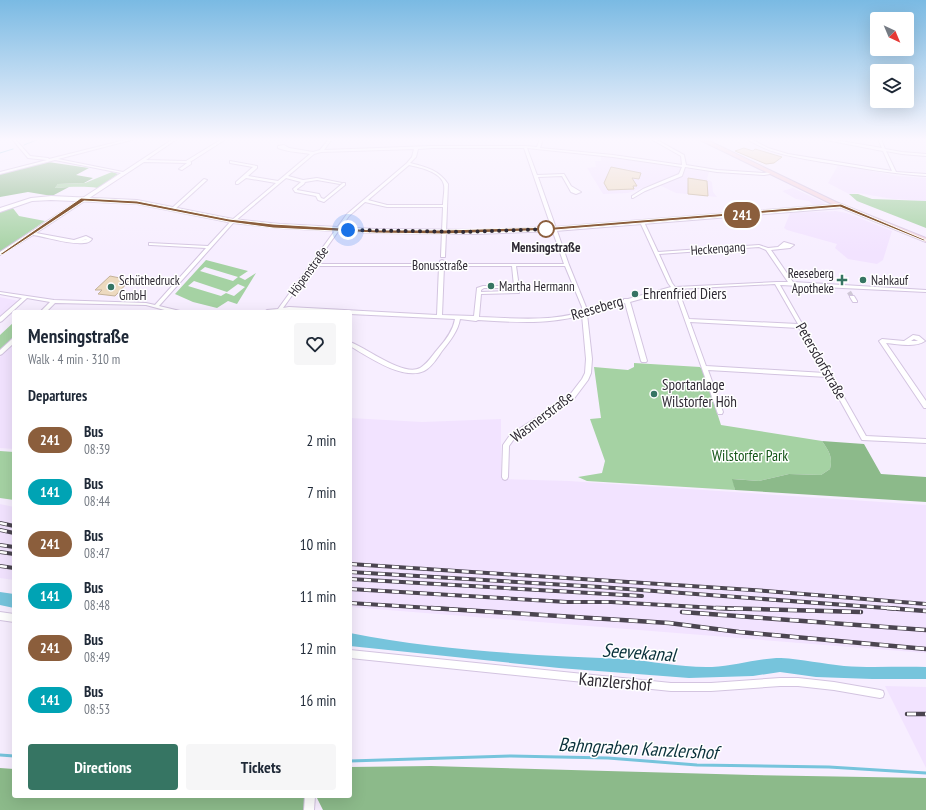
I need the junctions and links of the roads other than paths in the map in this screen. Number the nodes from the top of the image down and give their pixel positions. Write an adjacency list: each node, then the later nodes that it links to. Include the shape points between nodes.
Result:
1 (536, 176): 25 (street)
2 (118, 177): 17 (street)
3 (246, 177): 14 (street)
4 (251, 177): 13 (street)
5 (285, 177): 12 (street); 13 (street)
6 (393, 177): 18 (street, Höpenstraße)
7 (440, 177): 19 (street, via 446,185)
8 (564, 177): 15 (street)
9 (680, 177): 16 (street, via 644,190)
10 (778, 177): 20 (main road)
11 (205, 180): 21 (street)
12 (303, 181): 12 (street, via 317,179 342,184 324,201 318,195 296,191)
13 (279, 182): 23 (street)
14 (237, 183)
15 (570, 187)
16 (633, 197)
17 (83, 199): 21 (street, via 137,202); 22 (street, via 38,198); 28 (street)
18 (365, 201): 19 (street, via 387,206); 26 (street, Höpenstraße, via 348,215)
19 (445, 206): 27 (street)
20 (841, 206): 24 (street); 29 (main road)
21 (173, 209): 23 (street)
22 (0, 210)
23 (233, 221): 26 (street); 32 (street)
24 (642, 222): 25 (street); 35 (street)
25 (555, 229): 27 (street); 40 (street)
26 (337, 230): 27 (street); 38 (street, Höpenstraße)
27 (444, 232): 37 (street)
28 (31, 233): 30 (street); 36 (street)
29 (926, 240)
30 (76, 241)
31 (150, 244): 32 (street)
32 (210, 247): 51 (street)
33 (779, 248): 34 (street, Heckengang)
34 (768, 249): 35 (street, Heckengang, via 759,246); 42 (street)
35 (656, 253): 44 (street)
36 (0, 254)
37 (442, 260): 38 (street, Bonusstraße); 39 (street, Bonusstraße); 59 (street)
38 (313, 265): 52 (street, Höpenstraße)
39 (514, 265): 40 (street, Bonusstraße); 61 (street, via 517,292 480,293)
40 (567, 265): 58 (street)
41 (777, 283): 42 (street, Reeseberg); 44 (street, Reeseberg); 64 (street, Petersdorfstraße)
42 (792, 284): 43 (street, Reeseberg)
43 (844, 286): 45 (street, Reeseberg); 48 (street)
44 (674, 288): 49 (street, Reeseberg); 63 (street)
45 (926, 291)
46 (0, 293): 47 (street)
47 (26, 297): 50 (street); 62 (street)
48 (852, 297)
49 (626, 300): 58 (street, Reeseberg); 69 (street, via 630,305)
50 (54, 301): 51 (street); 53 (street)
51 (156, 306): 54 (street)
52 (280, 309): 55 (street, Reeseberg); 56 (street, Reeseberg)
53 (45, 310)
54 (171, 310)
55 (275, 310)
56 (310, 310)
57 (352, 312): 59 (street, Reeseberg)
58 (584, 312): 61 (street, Reeseberg, via 533,321); 75 (street, Wasmerstraße, via 589,359 585,380 561,406 512,438 506,445)
59 (439, 317): 60 (street, Reeseberg)
60 (458, 318): 61 (street, Reeseberg); 67 (street, via 456,328 444,346 418,371 402,370)
61 (476, 319)
62 (0, 320)
63 (687, 320): 64 (street); 70 (street)
64 (801, 326): 71 (street, Petersdorfstraße)
65 (12, 342): 68 (street)
66 (906, 342): 72 (street, via 882,341)
67 (352, 346)
68 (0, 353)
69 (644, 361)
70 (704, 368): 71 (street); 73 (street)
71 (828, 374): 74 (street, Petersdorfstraße, via 864,438)
72 (926, 406)
73 (720, 412)
74 (926, 441)
75 (505, 477)
76 (0, 616): 77 (street)
77 (12, 618)
78 (352, 654): 79 (street, Kanzlershof, via 671,687 798,682)
79 (880, 694)
80 (310, 798): 81 (street)
81 (309, 810)

